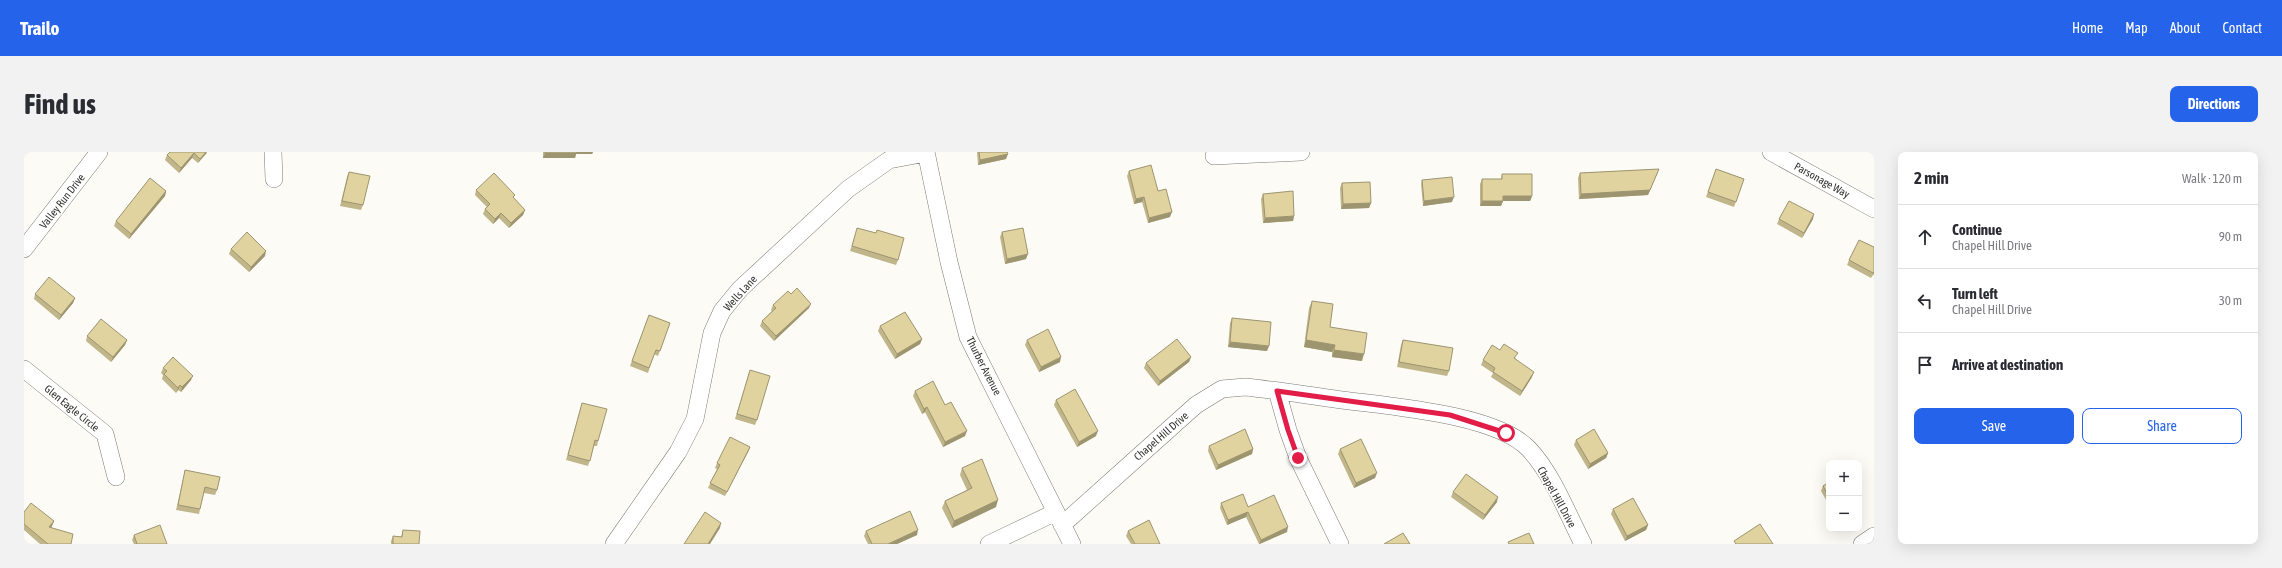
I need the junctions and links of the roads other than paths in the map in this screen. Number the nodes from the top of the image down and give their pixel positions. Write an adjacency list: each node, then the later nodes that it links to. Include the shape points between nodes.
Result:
1 (99, 152): 9 (street, Valley Run Drive)
2 (273, 152): 7 (street)
3 (1301, 152): 6 (street)
4 (1771, 152): 8 (street, Parsonage Way)
5 (926, 153): 13 (street, Thurber Avenue, via 968,337); 15 (street, Wells Lane, via 889,160 848,189 740,289 722,311 712,333 695,419 678,452)
6 (1214, 156)
7 (274, 179)
8 (1874, 209)
9 (24, 249)
10 (24, 368): 12 (street, Glen Eagle Circle, via 105,434)
11 (1277, 391): 13 (street, Chapel Hill Drive, via 1231,386 1210,394); 18 (street, via 1298,458); 19 (street, Chapel Hill Drive, via 1450,415 1506,433 1519,440 1536,458 1556,489)
12 (116, 477)
13 (1059, 518): 16 (street, Chapel Hill Drive); 17 (street, Thurber Avenue)
14 (1874, 536): 20 (street)
15 (614, 544)
16 (989, 544)
17 (1072, 544)
18 (1340, 544)
19 (1583, 544)
20 (1862, 544)

